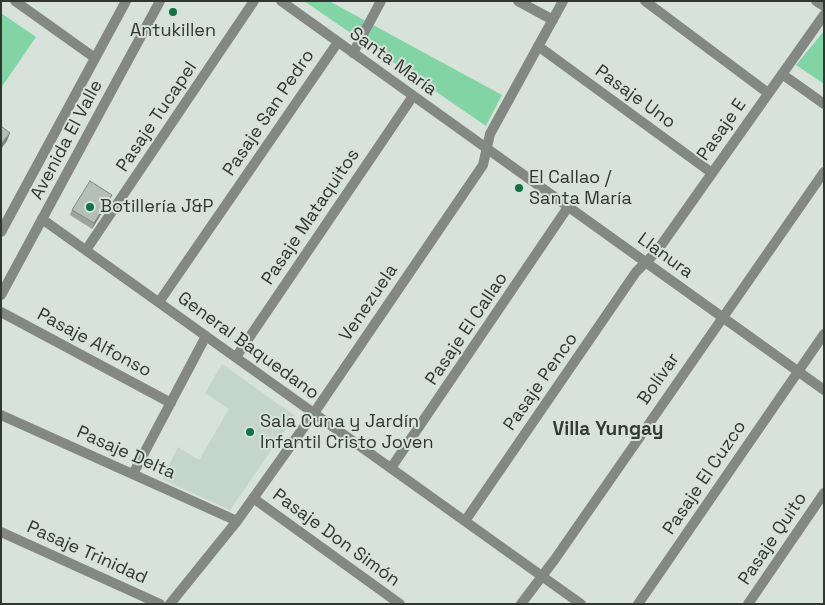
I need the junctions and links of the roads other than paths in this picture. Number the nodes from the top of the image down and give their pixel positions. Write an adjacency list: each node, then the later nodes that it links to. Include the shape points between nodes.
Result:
1 (15, 1): 17 (street)
2 (126, 1): 17 (street, Avenida El Valle)
3 (160, 1): 27 (street, Avenida El Valle)
4 (254, 1): 29 (street, Pasaje Tucapel)
5 (281, 1): 14 (street, Santa María)
6 (381, 1): 16 (street)
7 (518, 1): 13 (street)
8 (563, 1): 13 (street, Venezuela)
9 (645, 1): 19 (street)
10 (816, 1): 11 (street)
11 (824, 6)
12 (824, 15): 18 (street, Pasaje E)
13 (553, 20): 15 (street, Venezuela)
14 (338, 42): 16 (street, Santa María); 32 (street, Pasaje San Pedro)
15 (538, 46): 22 (street, Venezuela, via 490,134); 24 (street, Pasaje Uno)
16 (353, 53): 20 (street, Santa María)
17 (96, 58): 26 (street, Avenida El Valle)
18 (782, 74): 19 (street, Pasaje E); 21 (street)
19 (768, 93): 24 (street, Pasaje E)
20 (413, 96): 22 (street, Santa María); 37 (street, Pasaje Mataquitos)
21 (824, 104)
22 (487, 149): 25 (street, Llanura); 41 (street, Venezuela, via 483,164)
23 (824, 172): 34 (street, Bolívar)
24 (712, 173): 30 (street, Pasaje E)
25 (568, 207): 30 (street, Llanura); 43 (street, Pasaje El Callao)
26 (5, 216): 28 (street, Avenida El Valle)
27 (42, 219): 29 (street, General Baquedano); 31 (street, Avenida El Valle)
28 (1, 232)
29 (86, 250): 32 (street, General Baquedano)
30 (646, 262): 34 (street, Llanura); 48 (street, Pasaje Penco)
31 (1, 295)
32 (159, 302): 36 (street, General Baquedano)
33 (1, 312): 40 (street, Pasaje Alfonso)
34 (722, 317): 38 (street, Llanura); 50 (street, Bolívar)
35 (824, 334): 38 (street, Pasaje El Cuzco)
36 (206, 336): 37 (street, General Baquedano); 40 (street)
37 (236, 357): 41 (street, General Baquedano)
38 (798, 371): 39 (street, Llanura); 56 (street, Pasaje El Cuzco)
39 (824, 390)
40 (171, 403): 44 (street)
41 (314, 413): 43 (street, General Baquedano); 46 (street, Venezuela)
42 (1, 415): 44 (street, Pasaje Delta)
43 (392, 468): 48 (street, General Baquedano)
44 (133, 474): 47 (street, Pasaje Delta)
45 (824, 493): 57 (street, Pasaje Quito)
46 (253, 498): 47 (street, Venezuela); 53 (street, Pasaje Don Simón)
47 (237, 520): 52 (street, Venezuela)
48 (465, 521): 50 (street, General Baquedano)
49 (1, 532): 51 (street, Pasaje Trinidad)
50 (541, 575): 54 (street, Bolívar); 55 (street, General Baquedano)
51 (160, 604)
52 (170, 604)
53 (400, 604)
54 (521, 604)
55 (581, 604)
56 (638, 604)
57 (748, 604)

